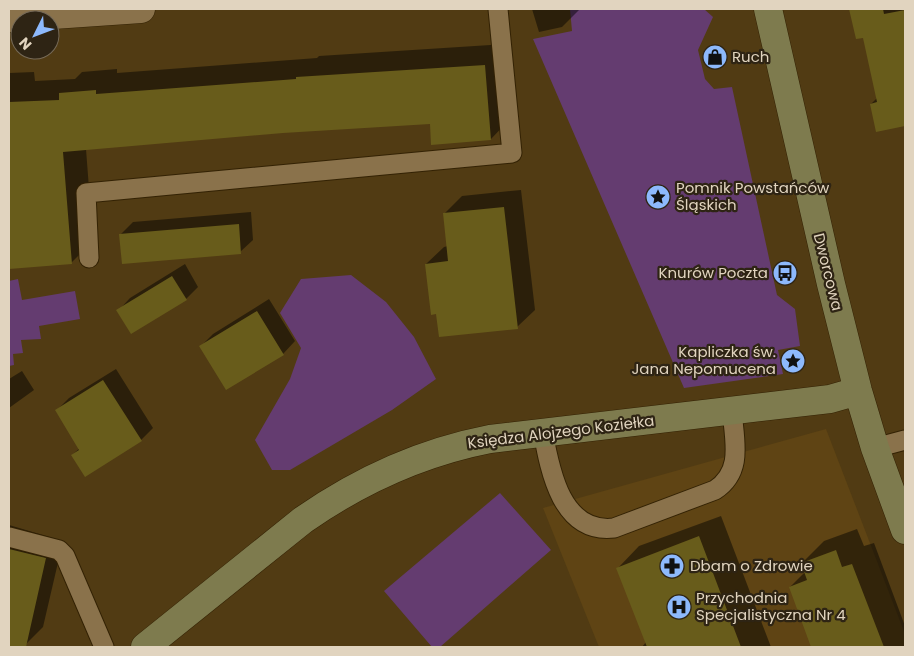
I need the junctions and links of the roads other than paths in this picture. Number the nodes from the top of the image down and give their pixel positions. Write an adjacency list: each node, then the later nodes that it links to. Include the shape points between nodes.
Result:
1 (142, 9): 4 (street)
2 (498, 9): 5 (lane, via 512,153 86,193)
3 (768, 9): 6 (street, Dworcowa)
4 (9, 18)
5 (89, 258)
6 (858, 391): 7 (street, Księdza Alojzego Koziełka, via 830,399); 10 (street, Dworcowa)
7 (732, 410): 8 (street, Księdza Alojzego Koziełka); 8 (lane, via 736,463 723,485 614,528 603,529 583,522 565,504 548,462)
8 (543, 432): 14 (street, Księdza Alojzego Koziełka, via 453,447 410,462 350,490 303,520)
9 (905, 440): 10 (lane)
10 (875, 448): 11 (street, Dworcowa)
11 (905, 530)
12 (9, 537): 13 (lane, via 59,550 65,556)
13 (104, 647)
14 (145, 647)

